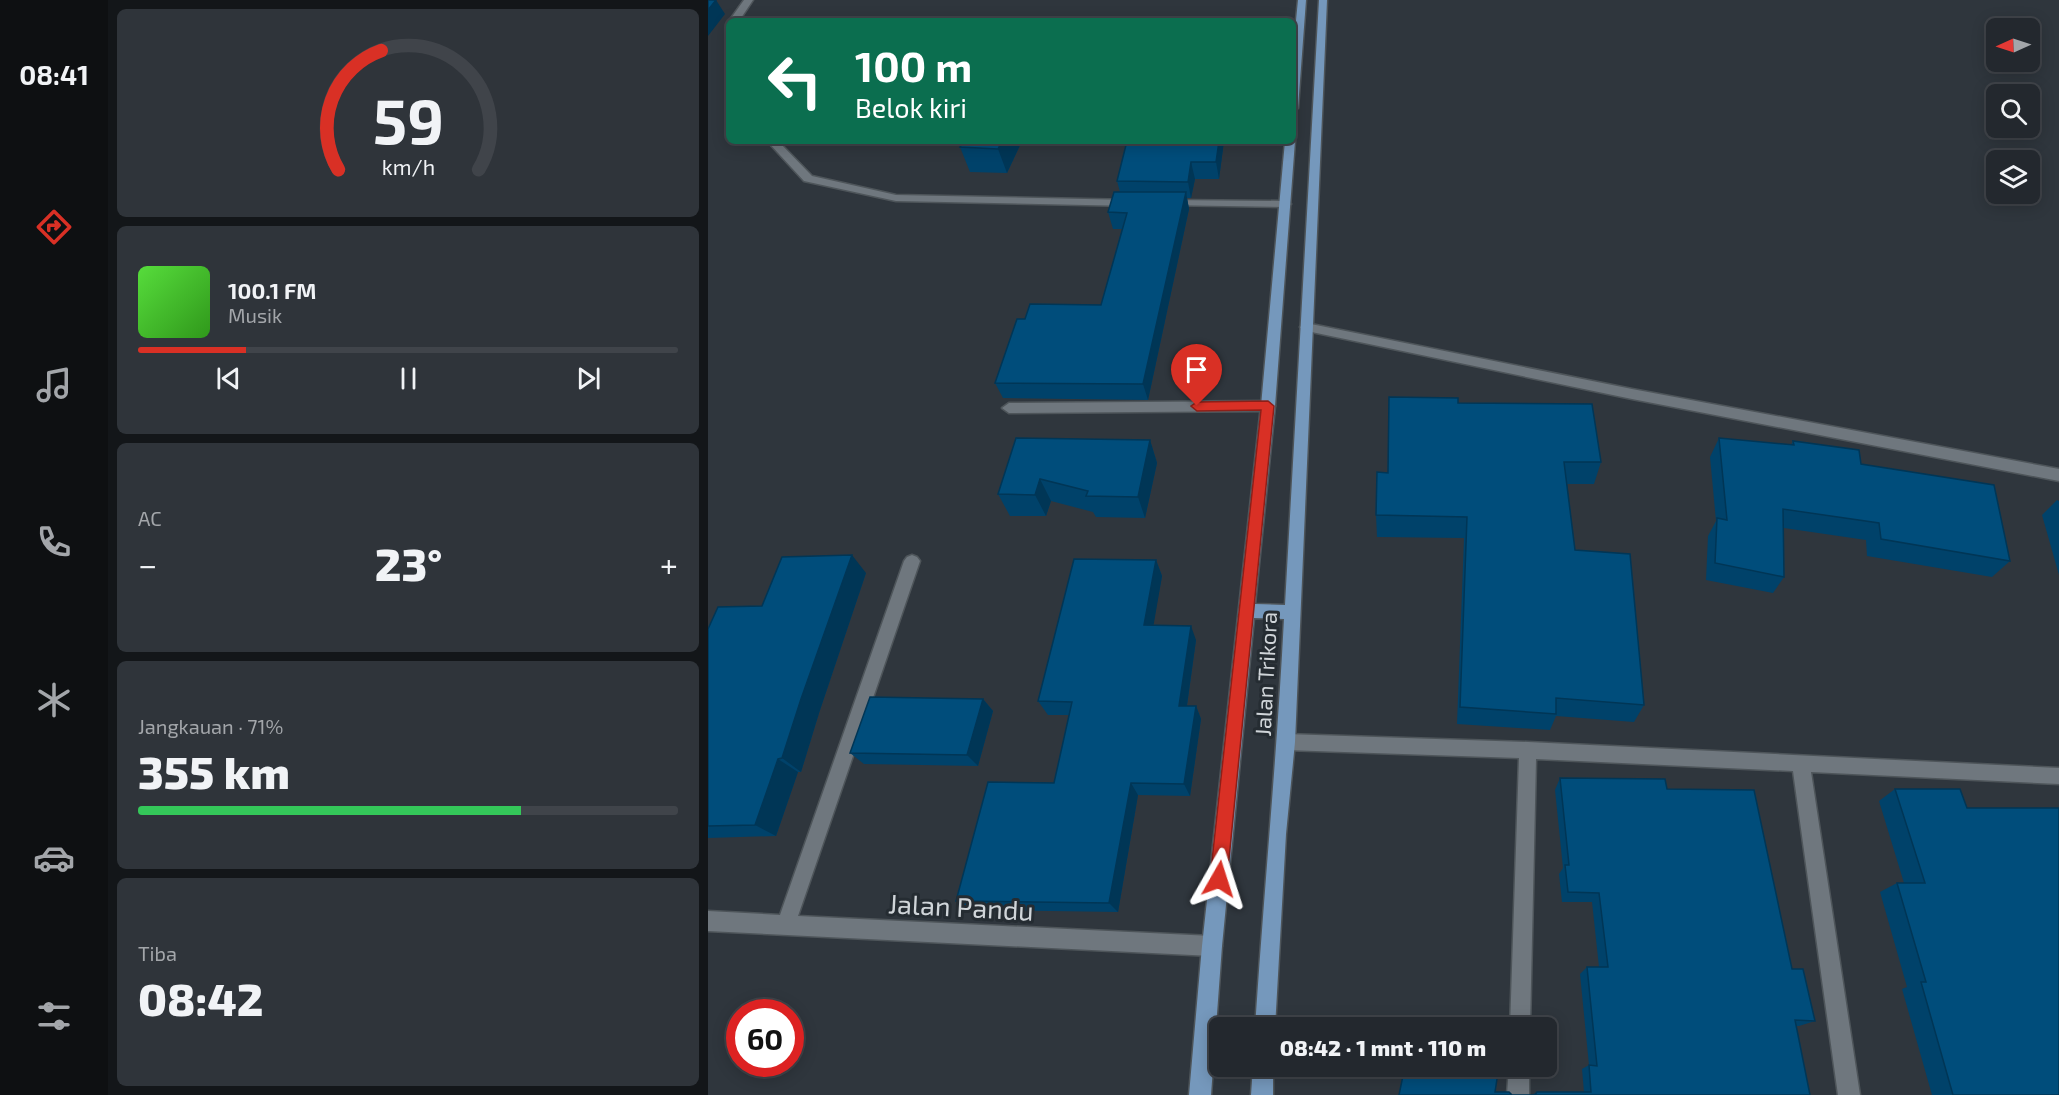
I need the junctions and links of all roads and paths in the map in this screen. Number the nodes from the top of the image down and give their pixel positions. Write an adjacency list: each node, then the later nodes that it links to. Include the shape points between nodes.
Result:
1 (749, 0): 4 (street)
2 (1302, 0): 5 (main road)
3 (1323, 0): 9 (main road, Jalan Trikora)
4 (737, 18)
5 (1296, 72)
6 (775, 144): 8 (street, via 808,179 896,198)
7 (1290, 144): 8 (main road, Jalan Trikora)
8 (1285, 204): 10 (main road, Jalan Trikora)
9 (1306, 327): 12 (street); 15 (main road, Jalan Trikora)
10 (1268, 406): 11 (street); 14 (main road, Jalan Trikora)
11 (1010, 408)
12 (2059, 475)
13 (912, 561): 21 (street)
14 (1246, 611): 15 (main road); 22 (main road, Jalan Trikora)
15 (1293, 612): 16 (main road, Jalan Trikora)
16 (1286, 742): 17 (street); 23 (main road, Jalan Trikora)
17 (1528, 750): 18 (street); 24 (street)
18 (1801, 765): 19 (street); 30 (street)
19 (2059, 776)
20 (708, 921): 21 (street, Jalan Pandu)
21 (786, 924): 22 (street, Jalan Pandu)
22 (1212, 946): 27 (main road, Jalan Trikora)
23 (1266, 1017)
24 (1520, 1017)
25 (1263, 1077): 28 (main road)
26 (1519, 1077): 29 (street)
27 (1200, 1095)
28 (1262, 1095)
29 (1518, 1095)
30 (1849, 1095)

